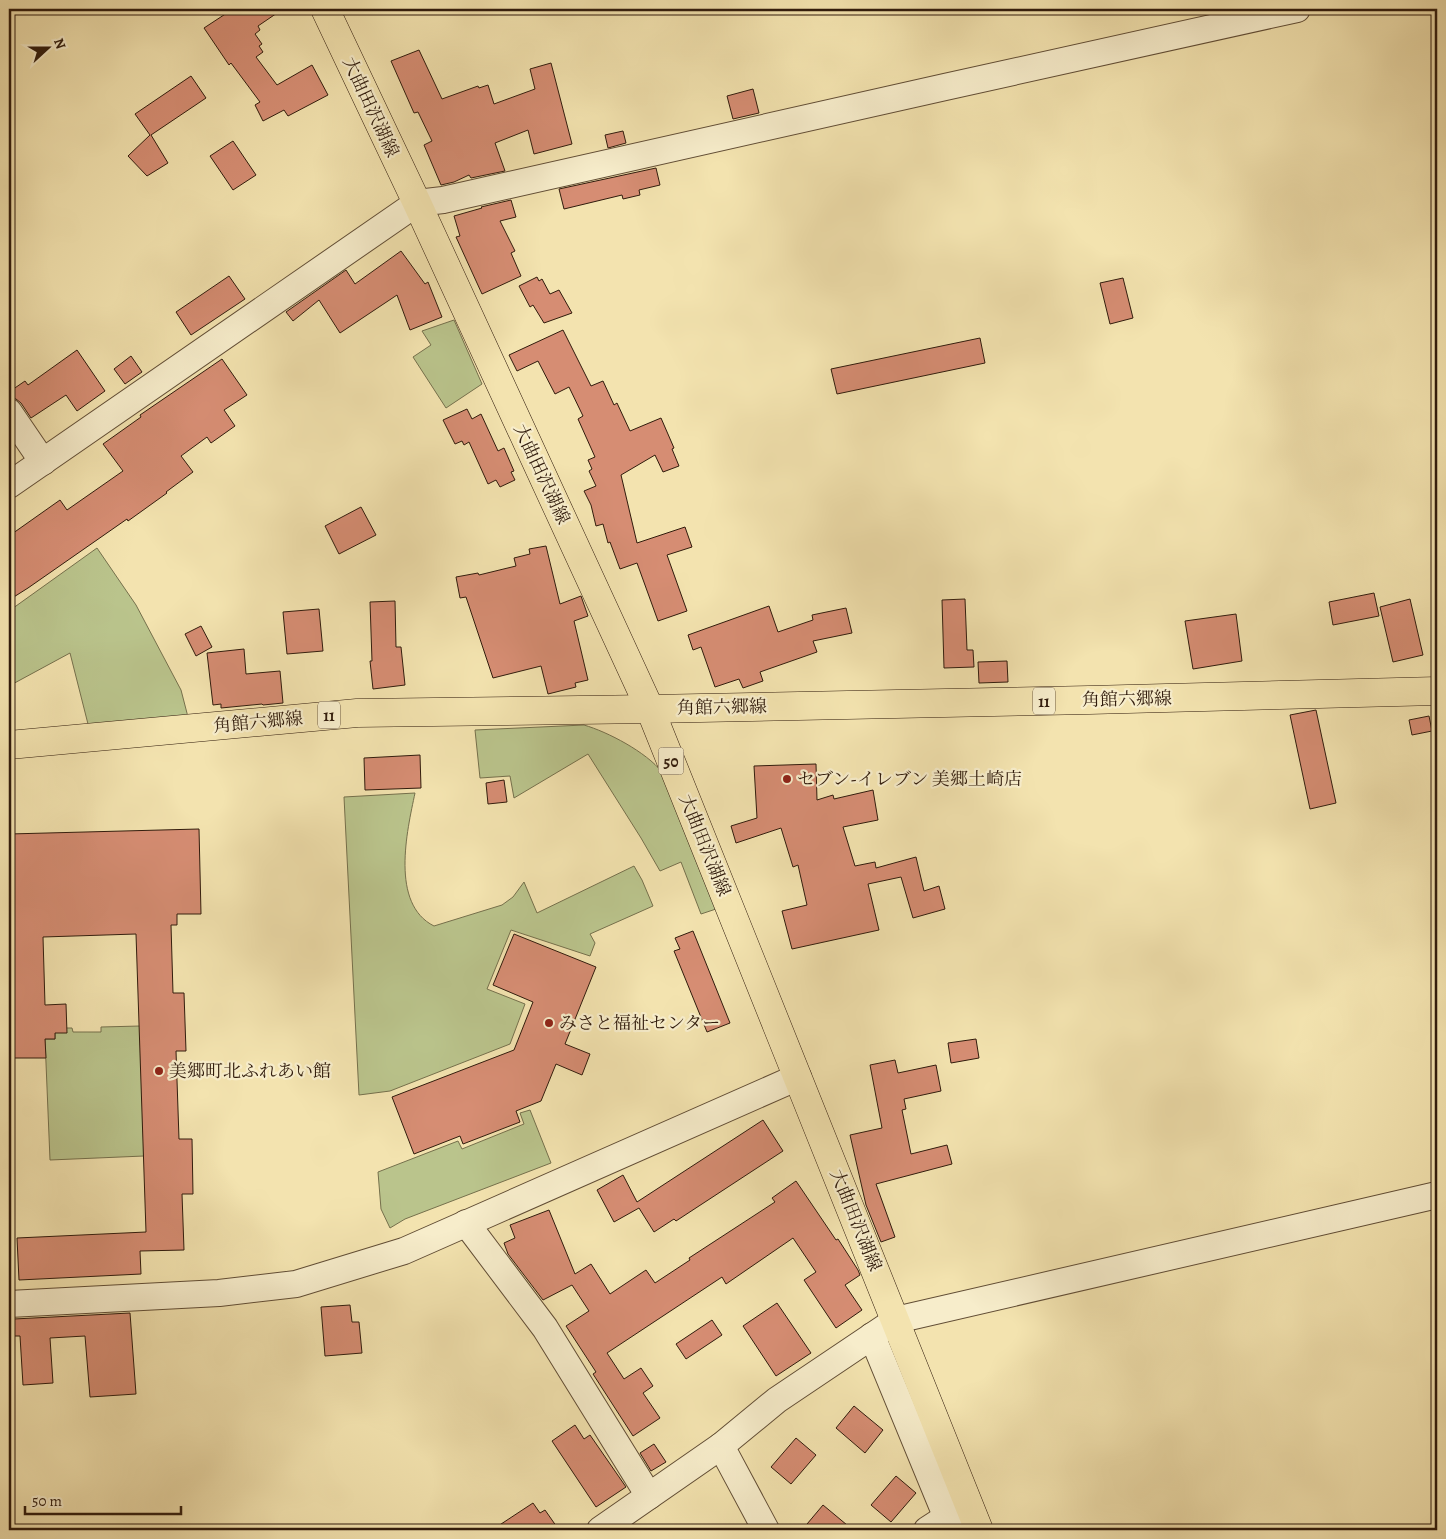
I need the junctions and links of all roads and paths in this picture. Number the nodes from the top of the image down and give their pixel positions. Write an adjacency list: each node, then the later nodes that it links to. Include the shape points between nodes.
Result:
1 (325, 9): 3 (main road, 大曲田沢湖線 / 50)
2 (1297, 9): 3 (street, via 443,200)
3 (417, 203): 5 (street); 8 (main road, 大曲田沢湖線 / 50)
4 (9, 412): 5 (street)
5 (43, 462): 6 (street)
6 (9, 486)
7 (1437, 691): 8 (main road, 角館六郷線 / 11)
8 (650, 709): 9 (main road, 角館六郷線 / 11, via 357,713); 10 (main road, 大曲田沢湖線 / 50)
9 (9, 745)
10 (798, 1077): 12 (street); 14 (main road, 大曲田沢湖線 / 50)
11 (1437, 1196): 14 (street)
12 (466, 1224): 13 (street, via 404,1251 296,1284 219,1293); 17 (street, via 545,1328)
13 (9, 1304)
14 (896, 1320): 15 (street); 21 (main road, 大曲田沢湖線 / 50)
15 (872, 1336): 16 (street, via 778,1400); 18 (street)
16 (721, 1446): 17 (street); 20 (street)
17 (649, 1496): 19 (street)
18 (942, 1526)
19 (600, 1530)
20 (766, 1530)
21 (979, 1530)

